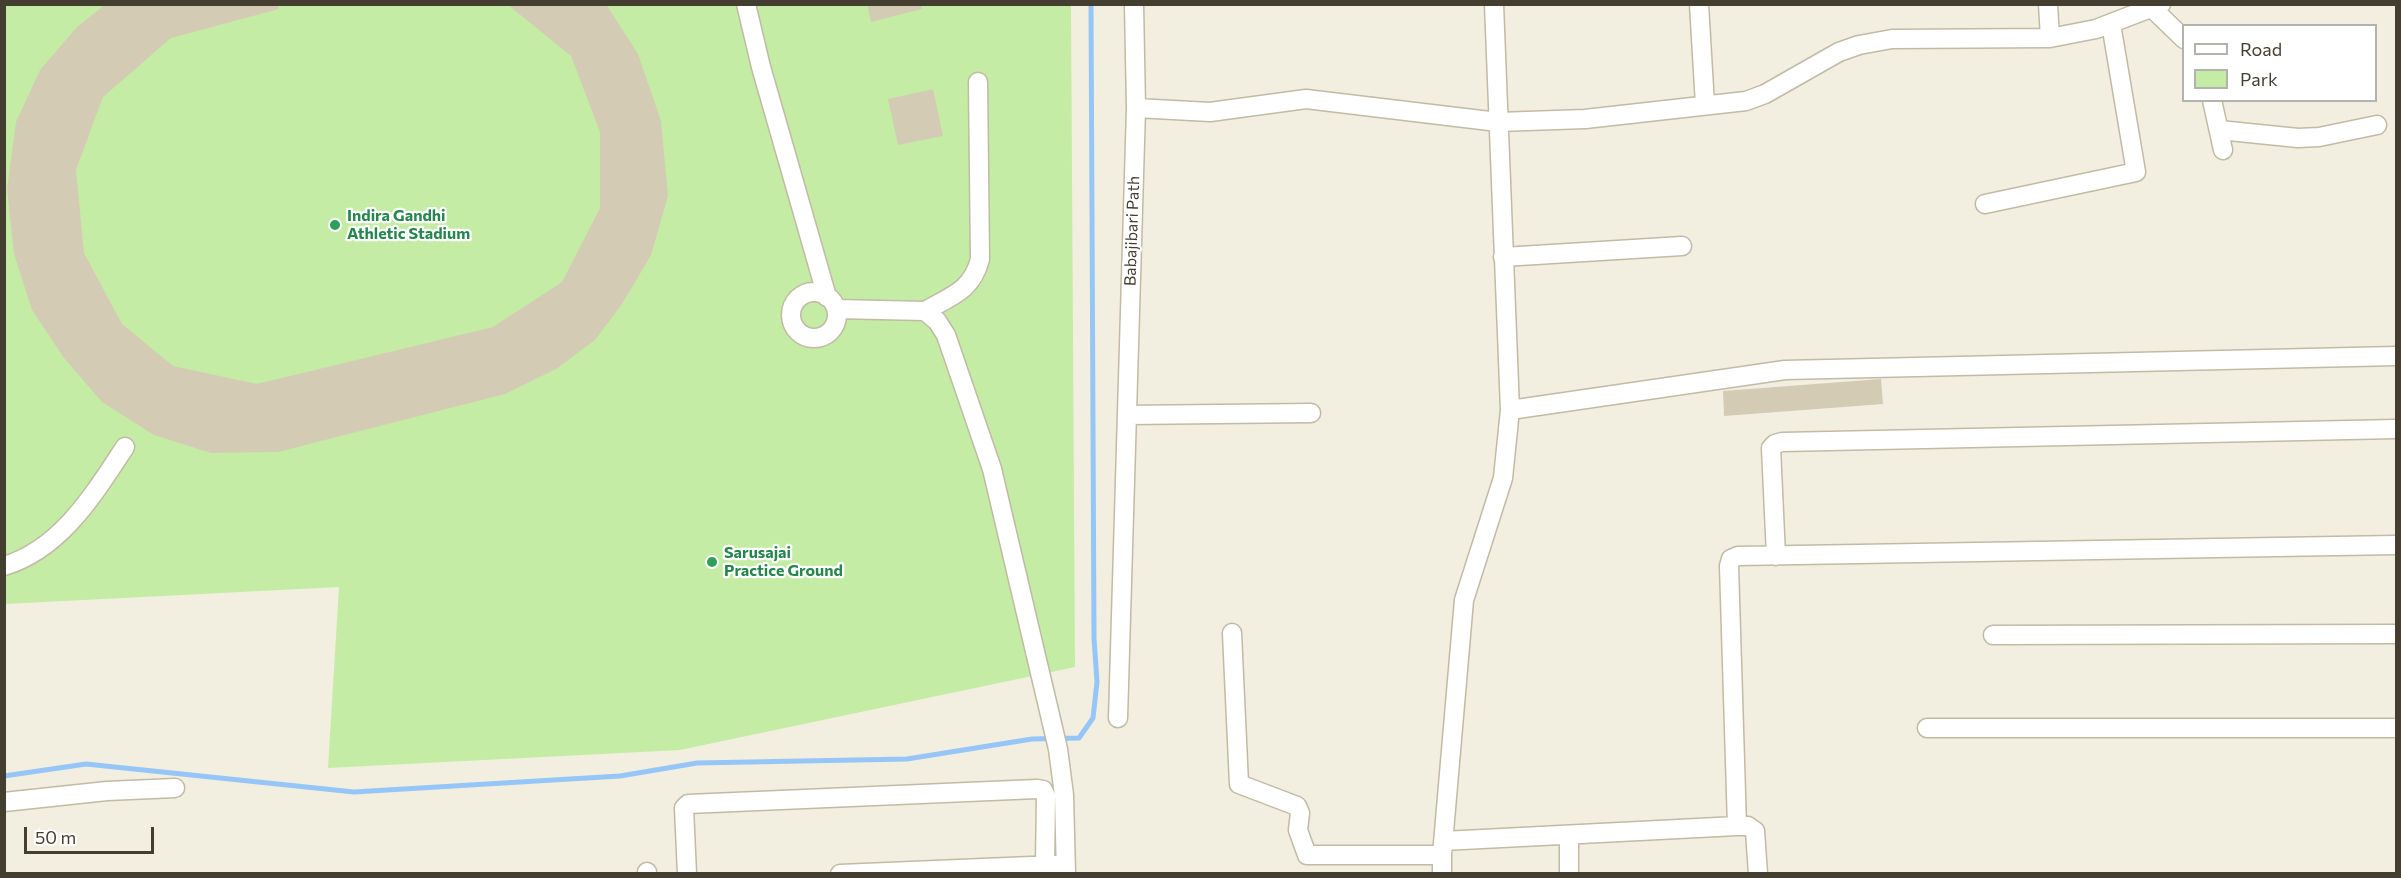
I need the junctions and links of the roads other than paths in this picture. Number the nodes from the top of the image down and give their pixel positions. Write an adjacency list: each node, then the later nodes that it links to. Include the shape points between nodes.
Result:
1 (746, 4): 21 (street, via 831,303)
2 (1134, 4): 13 (street, Babajibari Path)
3 (1494, 4): 14 (street)
4 (1699, 4): 12 (street)
5 (2048, 4): 9 (street)
6 (2157, 7): 7 (street); 8 (street)
7 (2111, 24): 9 (street); 18 (street, via 2136,172)
8 (2182, 37)
9 (2050, 38): 12 (street, via 1877,41 1839,52 1765,94)
10 (978, 82): 21 (street, via 980,259 976,275 967,287)
11 (2212, 102): 16 (street)
12 (1705, 105): 14 (street, via 1585,119)
13 (1136, 108): 14 (street, via 1210,112 1306,99); 25 (street, Babajibari Path)
14 (1498, 122): 20 (street)
15 (2377, 125): 16 (street, via 2298,138)
16 (2219, 130): 17 (street)
17 (2223, 150)
18 (1985, 204)
19 (1682, 246): 20 (street)
20 (1503, 257): 23 (street)
21 (925, 311): 43 (street, via 946,335 992,469 1058,749)
22 (2397, 356): 23 (street, via 1785,370)
23 (1510, 410): 41 (street, via 1503,478 1464,600)
24 (1311, 413): 25 (street)
25 (1127, 415): 34 (street, Babajibari Path)
26 (2397, 429): 29 (street, via 1782,442 1772,448)
27 (125, 447): 30 (street, via 90,502 57,536 21,561)
28 (2397, 545): 29 (street)
29 (1776, 556): 39 (street, via 1738,556 1729,566)
30 (4, 566)
31 (1232, 633): 41 (street, via 1239,784 1298,806 1298,830 1306,855)
32 (2397, 634): 33 (street)
33 (1992, 635)
34 (1118, 718)
35 (1928, 728): 36 (street)
36 (2397, 728)
37 (175, 788): 38 (street)
38 (4, 802)
39 (1737, 826): 40 (street); 48 (street, via 1755,831)
40 (1569, 835): 41 (street); 47 (street)
41 (1442, 848): 46 (street)
42 (1045, 865): 43 (street); 44 (street, via 1046,796 1037,789 688,804 684,808); 45 (street)
43 (1066, 869)
44 (687, 873)
45 (840, 873)
46 (1442, 873)
47 (1569, 873)
48 (1758, 873)

